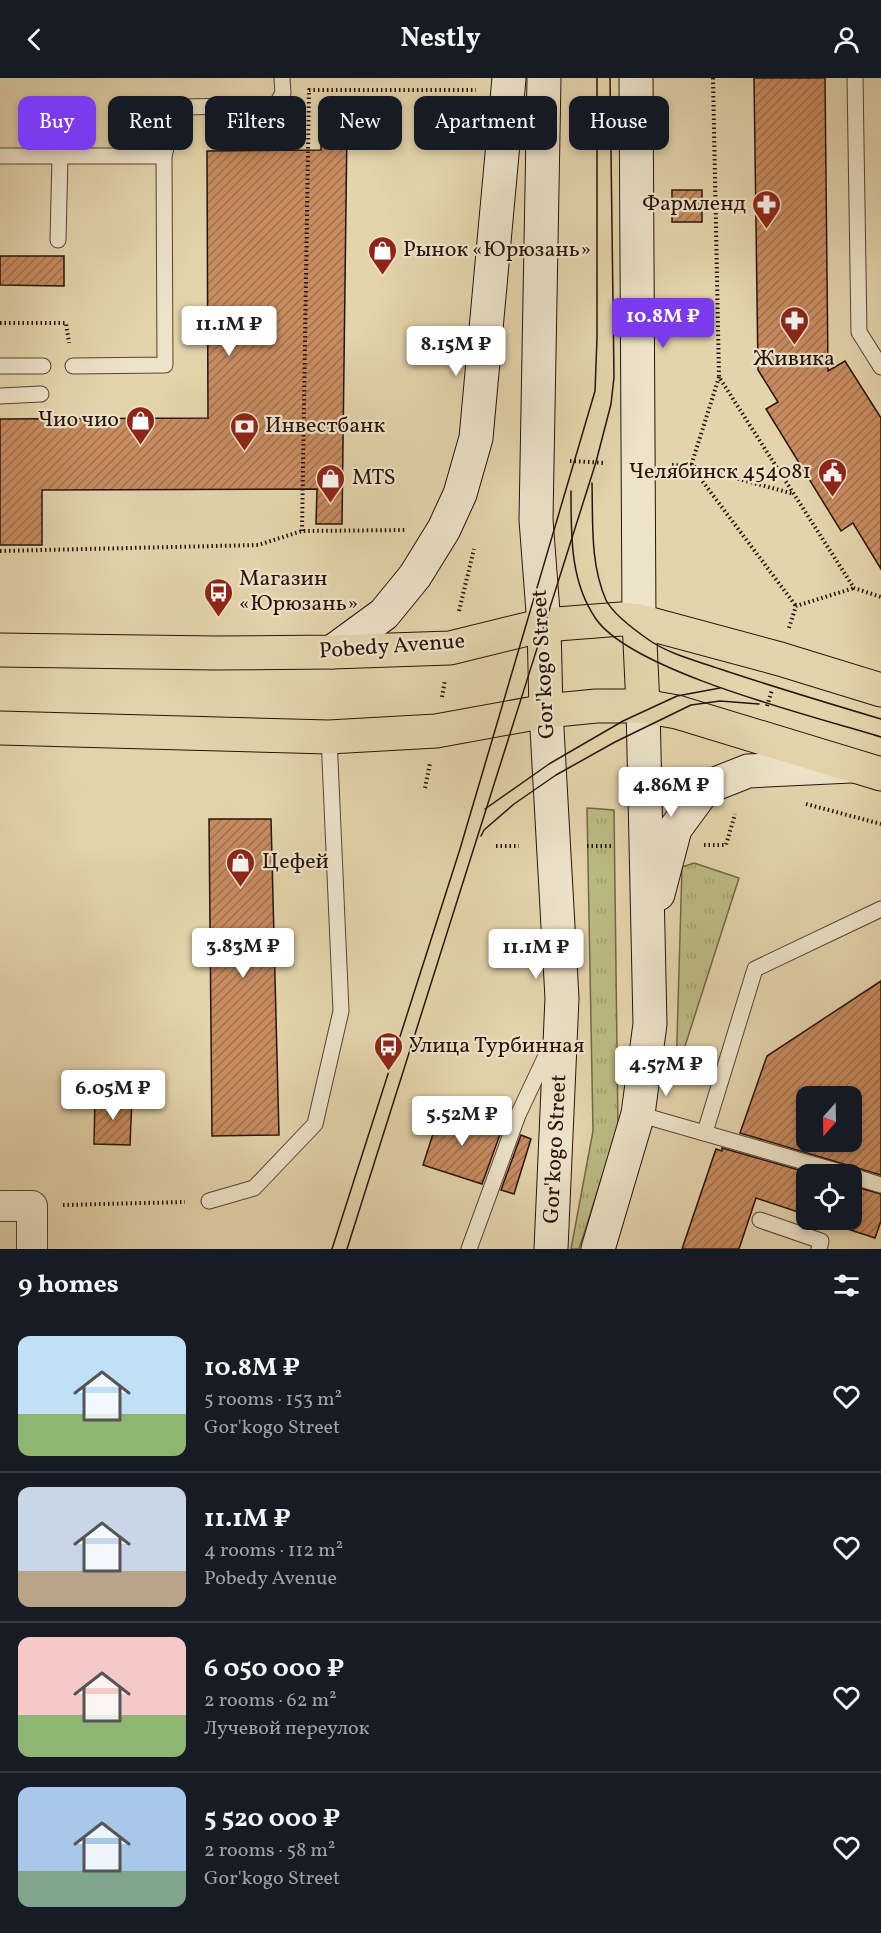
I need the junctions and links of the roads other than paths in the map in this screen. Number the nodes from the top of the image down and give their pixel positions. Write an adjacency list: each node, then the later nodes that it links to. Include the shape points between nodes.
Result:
1 (282, 78): 8 (lane, via 283,93 276,105 184,107 173,119)
2 (509, 78): 19 (main road, via 476,438 460,494 416,576 384,614)
3 (544, 78): 17 (main road, Gor'kogo Street, via 536,520)
4 (636, 78): 16 (main road)
5 (855, 78): 13 (lane, via 859,332)
6 (0, 156): 7 (lane)
7 (60, 156): 8 (lane); 9 (lane)
8 (164, 156): 12 (lane, via 165,365)
9 (58, 240)
10 (0, 366): 11 (lane)
11 (43, 366)
12 (73, 366)
13 (881, 367)
14 (41, 394): 15 (lane)
15 (0, 396)
16 (639, 621): 17 (main road, Pobedy Avenue); 20 (main road, Pobedy Avenue); 21 (main road)
17 (544, 625): 19 (main road, Pobedy Avenue, via 450,648); 22 (main road, Gor'kogo Street)
18 (0, 650): 19 (main road, Pobedy Avenue)
19 (332, 652)
20 (881, 690)
21 (643, 706): 22 (main road); 25 (main road, via 677,712); 27 (main road)
22 (546, 711): 24 (main road, via 436,731); 28 (main road, Gor'kogo Street)
23 (0, 729): 24 (main road)
24 (329, 737): 34 (lane, via 340,1011 315,1124 254,1188)
25 (867, 770): 27 (main road, via 748,771 705,788 675,829)
26 (881, 909): 30 (lane, via 755,969)
27 (648, 933): 29 (main road, via 650,1024)
28 (561, 1023): 38 (lane, via 518,1115); 39 (main road, Gor'kogo Street)
29 (638, 1114): 30 (lane); 40 (main road)
30 (705, 1132): 31 (lane)
31 (813, 1164)
32 (862, 1179): 33 (lane)
33 (881, 1185)
34 (209, 1201)
35 (0, 1206): 37 (street, via 32,1206)
36 (760, 1220): 41 (lane, via 821,1241)
37 (32, 1249)
38 (469, 1249)
39 (551, 1249)
40 (598, 1249)
41 (819, 1249)

